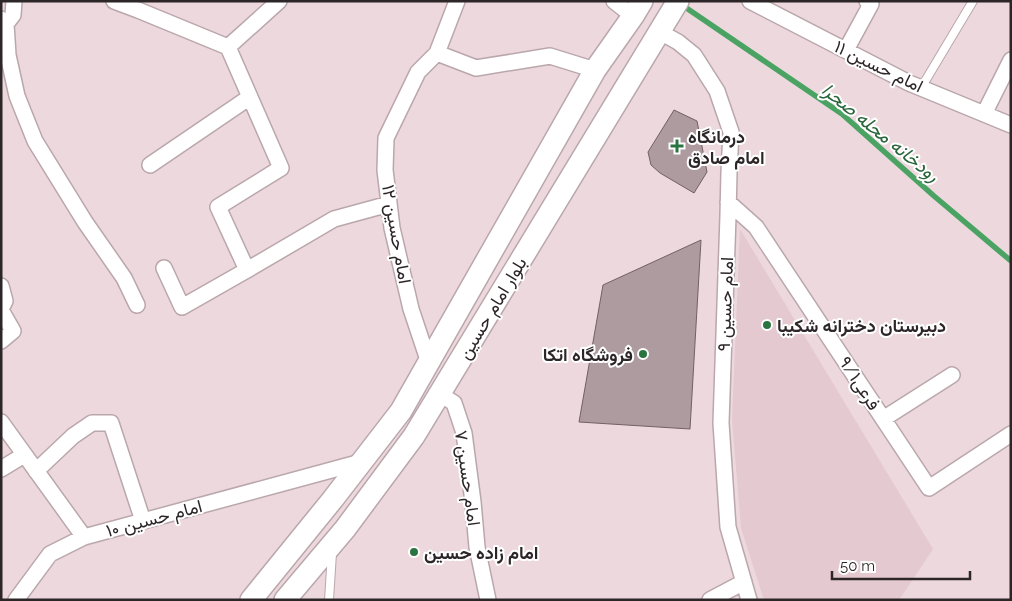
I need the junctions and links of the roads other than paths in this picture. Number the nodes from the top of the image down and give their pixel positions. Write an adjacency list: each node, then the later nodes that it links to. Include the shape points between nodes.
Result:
1 (14, 1): 11 (street, via 13,15)
2 (114, 1): 13 (street)
3 (279, 1): 13 (street)
4 (457, 1): 15 (street, امام حسین ۱۲)
5 (614, 1): 10 (street)
6 (678, 1): 12 (main road, بلوار امام حسین)
7 (750, 1): 14 (street, امام حسین ۱۱)
8 (866, 1): 14 (street, via 872,4)
9 (973, 1): 18 (lane)
10 (638, 9): 17 (main road, بلوار امام حسین)
11 (4, 22): 28 (street, via 17,96 35,141 124,278)
12 (660, 32): 23 (street, امام حسین ۹, via 694,55 717,91 732,132); 33 (main road, بلوار امام حسین)
13 (228, 47): 19 (street)
14 (846, 50): 18 (street, امام حسین ۱۱)
15 (437, 53): 17 (street, via 476,68 550,56); 24 (street, امام حسین ۱۲, via 418,72 386,138)
16 (1011, 60): 20 (street)
17 (595, 70): 31 (main road, بلوار امام حسین)
18 (921, 88): 20 (street, امام حسین ۱۱)
19 (250, 97): 22 (street); 26 (street, via 281,168 218,207)
20 (984, 114): 21 (street, امام حسین ۱۱)
21 (1011, 125)
22 (150, 165)
23 (728, 202): 34 (street, فرعی۹/۱, via 756,227); 44 (street, امام حسین ۹, via 721,423 728,527)
24 (389, 204): 26 (street, via 334,219); 31 (street, امام حسین ۱۲, via 411,309)
25 (164, 268): 26 (street, via 182,307)
26 (247, 270)
27 (1, 286): 29 (street, via 4,301)
28 (137, 305)
29 (1, 310): 30 (street, via 13,332)
30 (1, 341)
31 (429, 363): 38 (main road, بلوار امام حسین, via 401,411)
32 (952, 375): 34 (street)
33 (440, 394): 43 (main road, بلوار امام حسین, via 414,436); 49 (street, امام حسین ۷, via 454,403 464,434 477,547)
34 (883, 419): 36 (street, فرعی۹/۱, via 929,488)
35 (1, 422): 37 (street, امام حسین ۱۰)
36 (1011, 434)
37 (24, 454): 39 (street); 40 (street, امام حسین ۱۰)
38 (361, 462): 41 (street, امام حسین ۱۰); 46 (main road, بلوار امام حسین)
39 (1, 469)
40 (36, 471): 41 (street, via 92,423 111,423); 42 (street, امام حسین ۱۰)
41 (143, 522): 42 (street, امام حسین ۱۰)
42 (84, 537): 45 (street, via 50,554)
43 (333, 543): 47 (main road, بلوار امام حسین); 48 (lane)
44 (744, 582): 50 (street); 51 (street, امام حسین ۹)
45 (16, 600)
46 (252, 600)
47 (285, 600)
48 (329, 600)
49 (488, 600)
50 (710, 600)
51 (749, 600)

